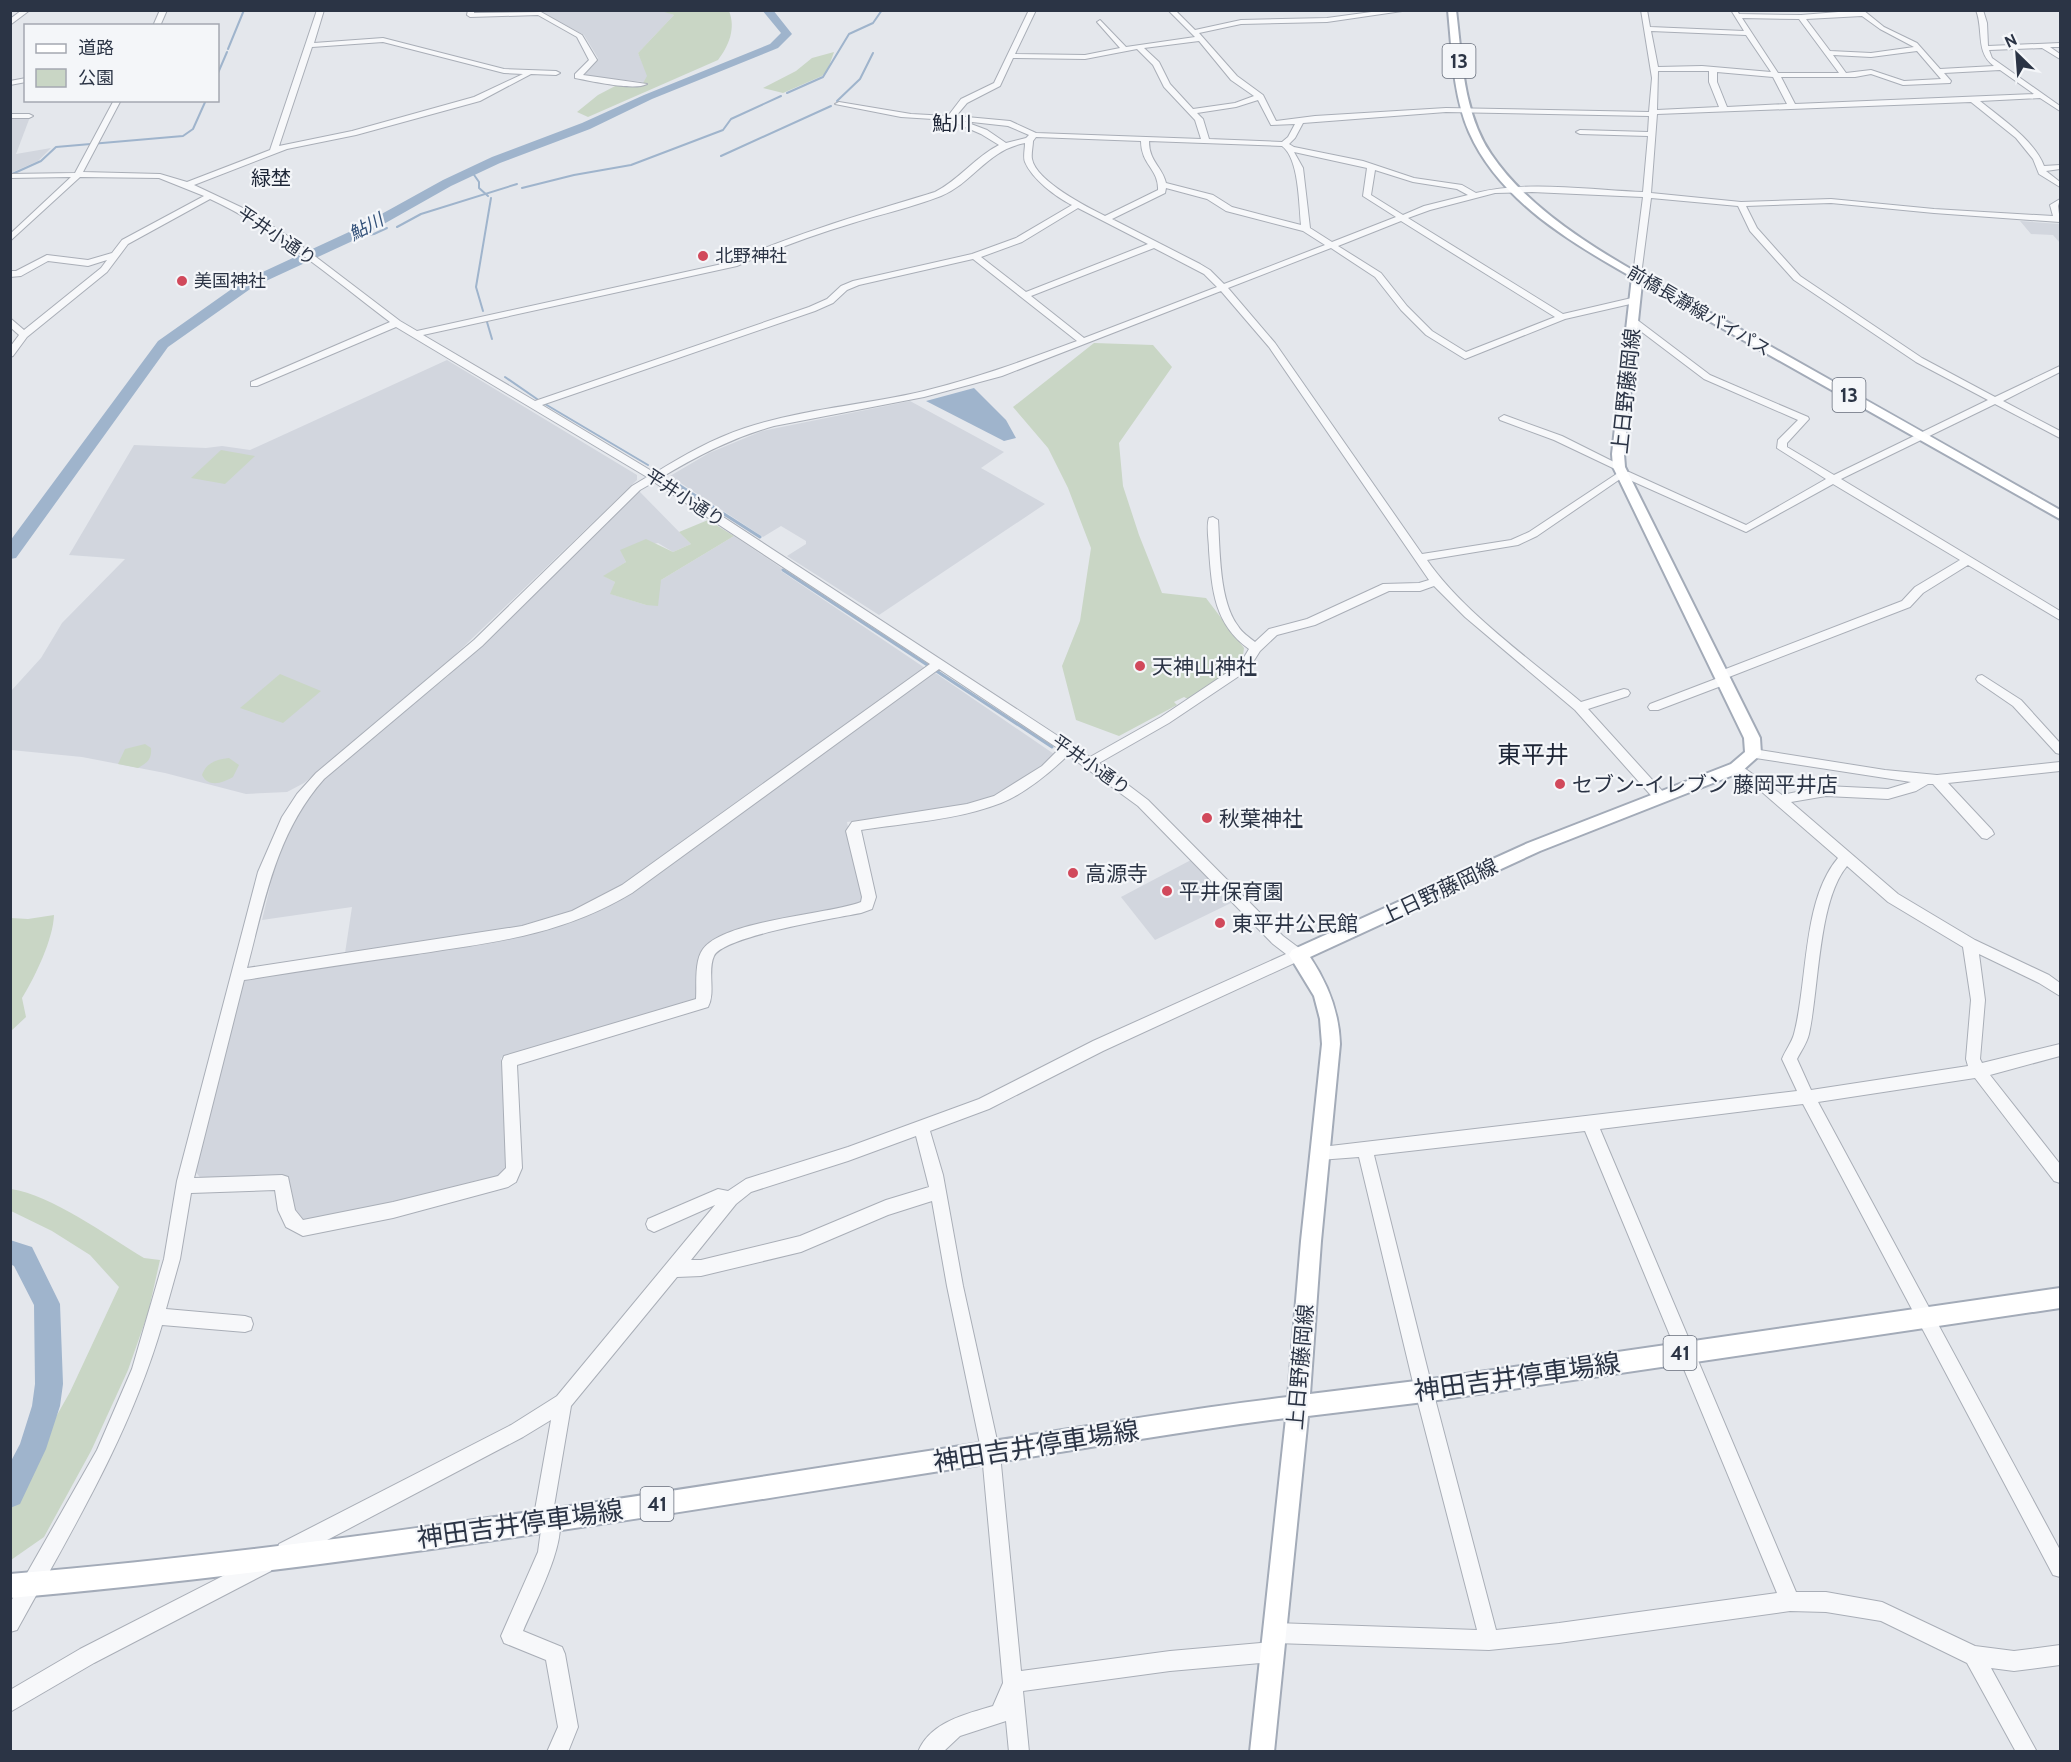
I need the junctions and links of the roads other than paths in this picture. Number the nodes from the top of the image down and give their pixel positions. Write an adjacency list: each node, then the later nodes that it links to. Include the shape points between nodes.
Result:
1 (27, 10): 15 (street)
2 (164, 10): 16 (street)
3 (321, 10): 21 (street)
4 (471, 10): 40 (street, via 470,15 539,13 581,37 593,60 578,76)
5 (1034, 10): 29 (street)
6 (1171, 10): 18 (street)
7 (1406, 10): 18 (street, via 1327,20 1241,22)
8 (1452, 10): 50 (main road, 前橋長瀞線バイパス / 13)
9 (1644, 10): 17 (street)
10 (1979, 10): 25 (street, via 1984,25)
11 (1860, 12): 13 (street); 26 (street, via 1881,28 1915,44)
12 (1735, 13): 13 (street); 19 (street)
13 (1801, 17): 28 (street)
14 (1100, 22): 27 (street)
15 (10, 23)
16 (157, 24)
17 (1647, 29): 19 (street); 32 (street)
18 (1194, 32): 20 (street)
19 (1747, 33): 37 (street)
20 (1200, 39): 24 (street); 42 (street, via 1234,78)
21 (309, 45): 36 (street, via 382,40); 64 (street)
22 (2042, 45): 23 (street); 25 (street); 30 (street)
23 (2058, 46)
24 (1138, 47): 27 (street); 51 (street)
25 (1984, 48): 31 (street)
26 (1916, 49): 28 (street, via 1871,55); 34 (street)
27 (1125, 50): 29 (street, via 1075,58)
28 (1827, 53): 38 (street)
29 (1012, 56): 55 (street, via 997,84 964,101)
30 (2061, 57)
31 (2000, 68): 34 (street); 41 (street)
32 (1654, 69): 33 (street); 52 (street)
33 (1713, 69): 37 (street); 48 (street, via 1713,82)
34 (1940, 71): 39 (street, via 1947,81)
35 (556, 73): 36 (street)
36 (528, 74): 64 (street, via 477,99)
37 (1776, 75): 38 (street); 47 (street)
38 (1844, 75): 39 (street, via 1871,72)
39 (1903, 83): 45 (street)
40 (643, 84)
41 (2041, 96): 43 (street); 49 (street)
42 (1260, 97): 51 (street); 56 (street, via 1274,123)
43 (1974, 100): 45 (street); 67 (street, via 2020,137 2037,158)
44 (117, 102): 68 (street)
45 (1914, 103): 47 (street)
46 (839, 104): 55 (street)
47 (1792, 106): 48 (street)
48 (1724, 108): 52 (street)
49 (2061, 109)
50 (1467, 110): 52 (street); 56 (street); 73 (main road, 前橋長瀞線バイパス / 13, via 1486,154)
51 (1193, 111): 61 (street)
52 (1653, 113): 58 (street)
53 (10, 116): 54 (street)
54 (29, 116)
55 (950, 118): 59 (street, via 1016,124); 62 (street)
56 (1300, 121): 63 (street)
57 (1580, 132): 58 (street)
58 (1652, 134): 75 (street)
59 (1032, 137): 60 (street); 62 (street); 79 (street, via 1028,160 1031,166)
60 (1145, 138): 61 (street); 71 (street, via 1146,155)
61 (1205, 140): 63 (street)
62 (1004, 145): 98 (street, via 943,192 773,247 734,264)
63 (1288, 146): 65 (street); 83 (street, via 1299,168)
64 (274, 151): 70 (street)
65 (1371, 167): 74 (street, via 1413,180 1459,187); 80 (street, via 1367,196)
66 (2061, 167): 67 (street)
67 (2040, 169): 72 (street)
68 (78, 175): 69 (street, 平井小通り); 70 (street, 平井小通り, via 148,174); 84 (street)
69 (10, 176)
70 (187, 185): 76 (street, 平井小通り)
71 (1163, 185): 81 (street, via 1162,191); 83 (street, via 1210,197 1229,209)
72 (2061, 185)
73 (1518, 190): 74 (street); 75 (street); 90 (main road, 前橋長瀞線バイパス / 13, via 1582,243)
74 (1473, 195): 80 (street)
75 (1647, 195): 78 (street); 90 (street)
76 (210, 196): 87 (street, via 130,239); 97 (street, 平井小通り, via 293,243)
77 (2061, 201): 82 (street, via 2054,205)
78 (1741, 204): 82 (street, via 1831,201); 104 (street, via 1753,228 1797,278 1919,360)
79 (1077, 206): 81 (street); 88 (street, via 1019,240)
80 (1402, 218): 86 (street); 94 (street)
81 (1105, 219): 85 (street)
82 (2059, 219)
83 (1306, 229): 86 (street)
84 (12, 237)
85 (1153, 245): 91 (street, via 1197,266); 92 (street)
86 (1332, 246): 91 (street); 94 (street, via 1378,275 1429,333 1465,356)
87 (116, 255): 89 (street, via 88,263 47,258 18,274); 99 (street, via 92,281)
88 (975, 256): 92 (street); 105 (street, via 856,283 812,309)
89 (10, 274)
90 (1637, 275): 93 (main road, 上日野藤岡線); 108 (main road, 前橋長瀞線バイパス / 13)
91 (1223, 288): 100 (street); 114 (street, via 1272,345)
92 (1023, 296): 100 (street)
93 (1636, 300): 94 (street); 96 (main road, 上日野藤岡線)
94 (1562, 317)
95 (10, 321): 99 (street)
96 (1633, 321): 109 (main road, 上日野藤岡線, via 1618,454); 111 (street, via 1707,377 1801,417 1804,421 1781,447)
97 (397, 323): 98 (street, 平井小通り); 103 (street)
98 (415, 334): 105 (street, 平井小通り)
99 (24, 335): 101 (street)
100 (1084, 342): 110 (street, via 961,385 748,430 705,447)
101 (10, 354)
102 (2061, 369): 104 (street)
103 (254, 384)
104 (1997, 401): 107 (street); 108 (street)
105 (533, 405): 110 (street, 平井小通り)
106 (1504, 418): 109 (street, via 1558,438)
107 (2061, 435)
108 (1920, 436): 111 (street); 112 (main road, 前橋長瀞線バイパス / 13)
109 (1620, 471): 111 (street, via 1746,529); 114 (street, via 1533,534 1514,543); 120 (main road, 上日野藤岡線)
110 (653, 476): 119 (street, 平井小通り); 138 (street, via 636,488 469,651 302,795 277,837)
111 (1832, 480): 115 (street)
112 (2061, 516)
113 (1213, 520): 118 (street, via 1218,584 1231,625)
114 (1418, 558): 116 (street)
115 (1967, 561): 117 (street); 120 (street, via 1918,590 1906,604)
116 (1436, 582): 118 (street, via 1420,587 1387,587 1311,622 1273,632); 123 (street)
117 (2061, 616)
118 (1256, 648): 128 (street, via 1244,667 1165,720)
119 (939, 663): 125 (street, 平井小通り); 138 (street, via 627,889 594,908 522,932)
120 (1724, 678): 124 (street); 127 (main road, 上日野藤岡線, via 1752,738)
121 (1982, 679): 126 (street, via 2017,703)
122 (1624, 693): 123 (street)
123 (1579, 706): 132 (street)
124 (1654, 707)
125 (1068, 748): 128 (street, 平井小通り); 148 (street, via 1046,769 999,799 967,809 857,826 853,831 869,897 867,904 766,927 716,944 708,952 703,1003 509,1061 514,1168 502,1182 303,1228 290,1221 282,1182)
126 (2061, 750)
127 (1753, 754): 130 (main road, 上日野藤岡線); 131 (street)
128 (1090, 763): 137 (street, 平井小通り, via 1143,803)
129 (2061, 766): 131 (street)
130 (1736, 768): 132 (main road, 上日野藤岡線); 133 (street)
131 (1931, 780): 133 (street, via 1896,795 1826,790); 134 (street)
132 (1661, 798): 137 (main road, 上日野藤岡線, via 1534,847)
133 (1780, 800): 135 (street)
134 (1987, 834)
135 (1846, 858): 136 (street, via 1893,898); 142 (street, via 1834,872 1818,921 1802,1036 1789,1059)
136 (1970, 944): 139 (street); 141 (street, via 1978,1000 1972,1059)
137 (1298, 956): 144 (street, via 1098,1046 984,1104); 146 (main road, 上日野藤岡線, via 1322,992 1331,1029)
138 (237, 975): 148 (street)
139 (2061, 990)
140 (2061, 1050): 141 (street)
141 (1977, 1071): 142 (street); 147 (street)
142 (1807, 1097): 143 (street); 155 (street)
143 (1590, 1124): 145 (street); 157 (street)
144 (922, 1128): 149 (street); 150 (street, via 746,1185)
145 (1365, 1150): 146 (street); 158 (street)
146 (1319, 1153): 160 (main road, 上日野藤岡線)
147 (2061, 1176)
148 (184, 1186): 154 (street, via 172,1259)
149 (938, 1192): 152 (street, via 886,1208 801,1244 701,1268); 161 (street)
150 (730, 1199): 151 (street, via 718,1196); 152 (street)
151 (654, 1224)
152 (672, 1269): 159 (street)
153 (2061, 1298): 155 (main road, 神田吉井停車場線 / 41)
154 (157, 1316): 156 (street); 165 (street, via 140,1370 103,1456)
155 (1926, 1317): 157 (main road, 神田吉井停車場線 / 41); 164 (street)
156 (245, 1324)
157 (1684, 1352): 158 (main road, 神田吉井停車場線 / 41); 166 (street)
158 (1424, 1391): 160 (main road, 神田吉井停車場線 / 41); 168 (street)
159 (563, 1402): 162 (street); 163 (street, via 518,1431)
160 (1298, 1408): 161 (main road, 神田吉井停車場線 / 41); 169 (main road, 上日野藤岡線)
161 (991, 1454): 162 (main road, 神田吉井停車場線 / 41); 172 (street)
162 (547, 1520): 163 (main road, 神田吉井停車場線 / 41); 174 (street, via 547,1552 511,1636 555,1654 568,1727)
163 (271, 1559): 165 (main road, 神田吉井停車場線 / 41); 173 (street, via 87,1656)
164 (2061, 1568)
165 (19, 1585): 167 (street)
166 (1790, 1601): 168 (street); 171 (street, via 1826,1602 1882,1612)
167 (10, 1623)
168 (1489, 1640): 169 (street)
169 (1274, 1642): 172 (street, via 1170,1661); 177 (main road, 上日野藤岡線)
170 (2061, 1654): 171 (street, via 2014,1660)
171 (1974, 1656): 178 (street)
172 (1013, 1682): 175 (street, via 1000,1714 954,1728); 176 (street)
173 (10, 1702)
174 (557, 1752)
175 (928, 1752)
176 (1019, 1752)
177 (1262, 1752)
178 (2027, 1752)

